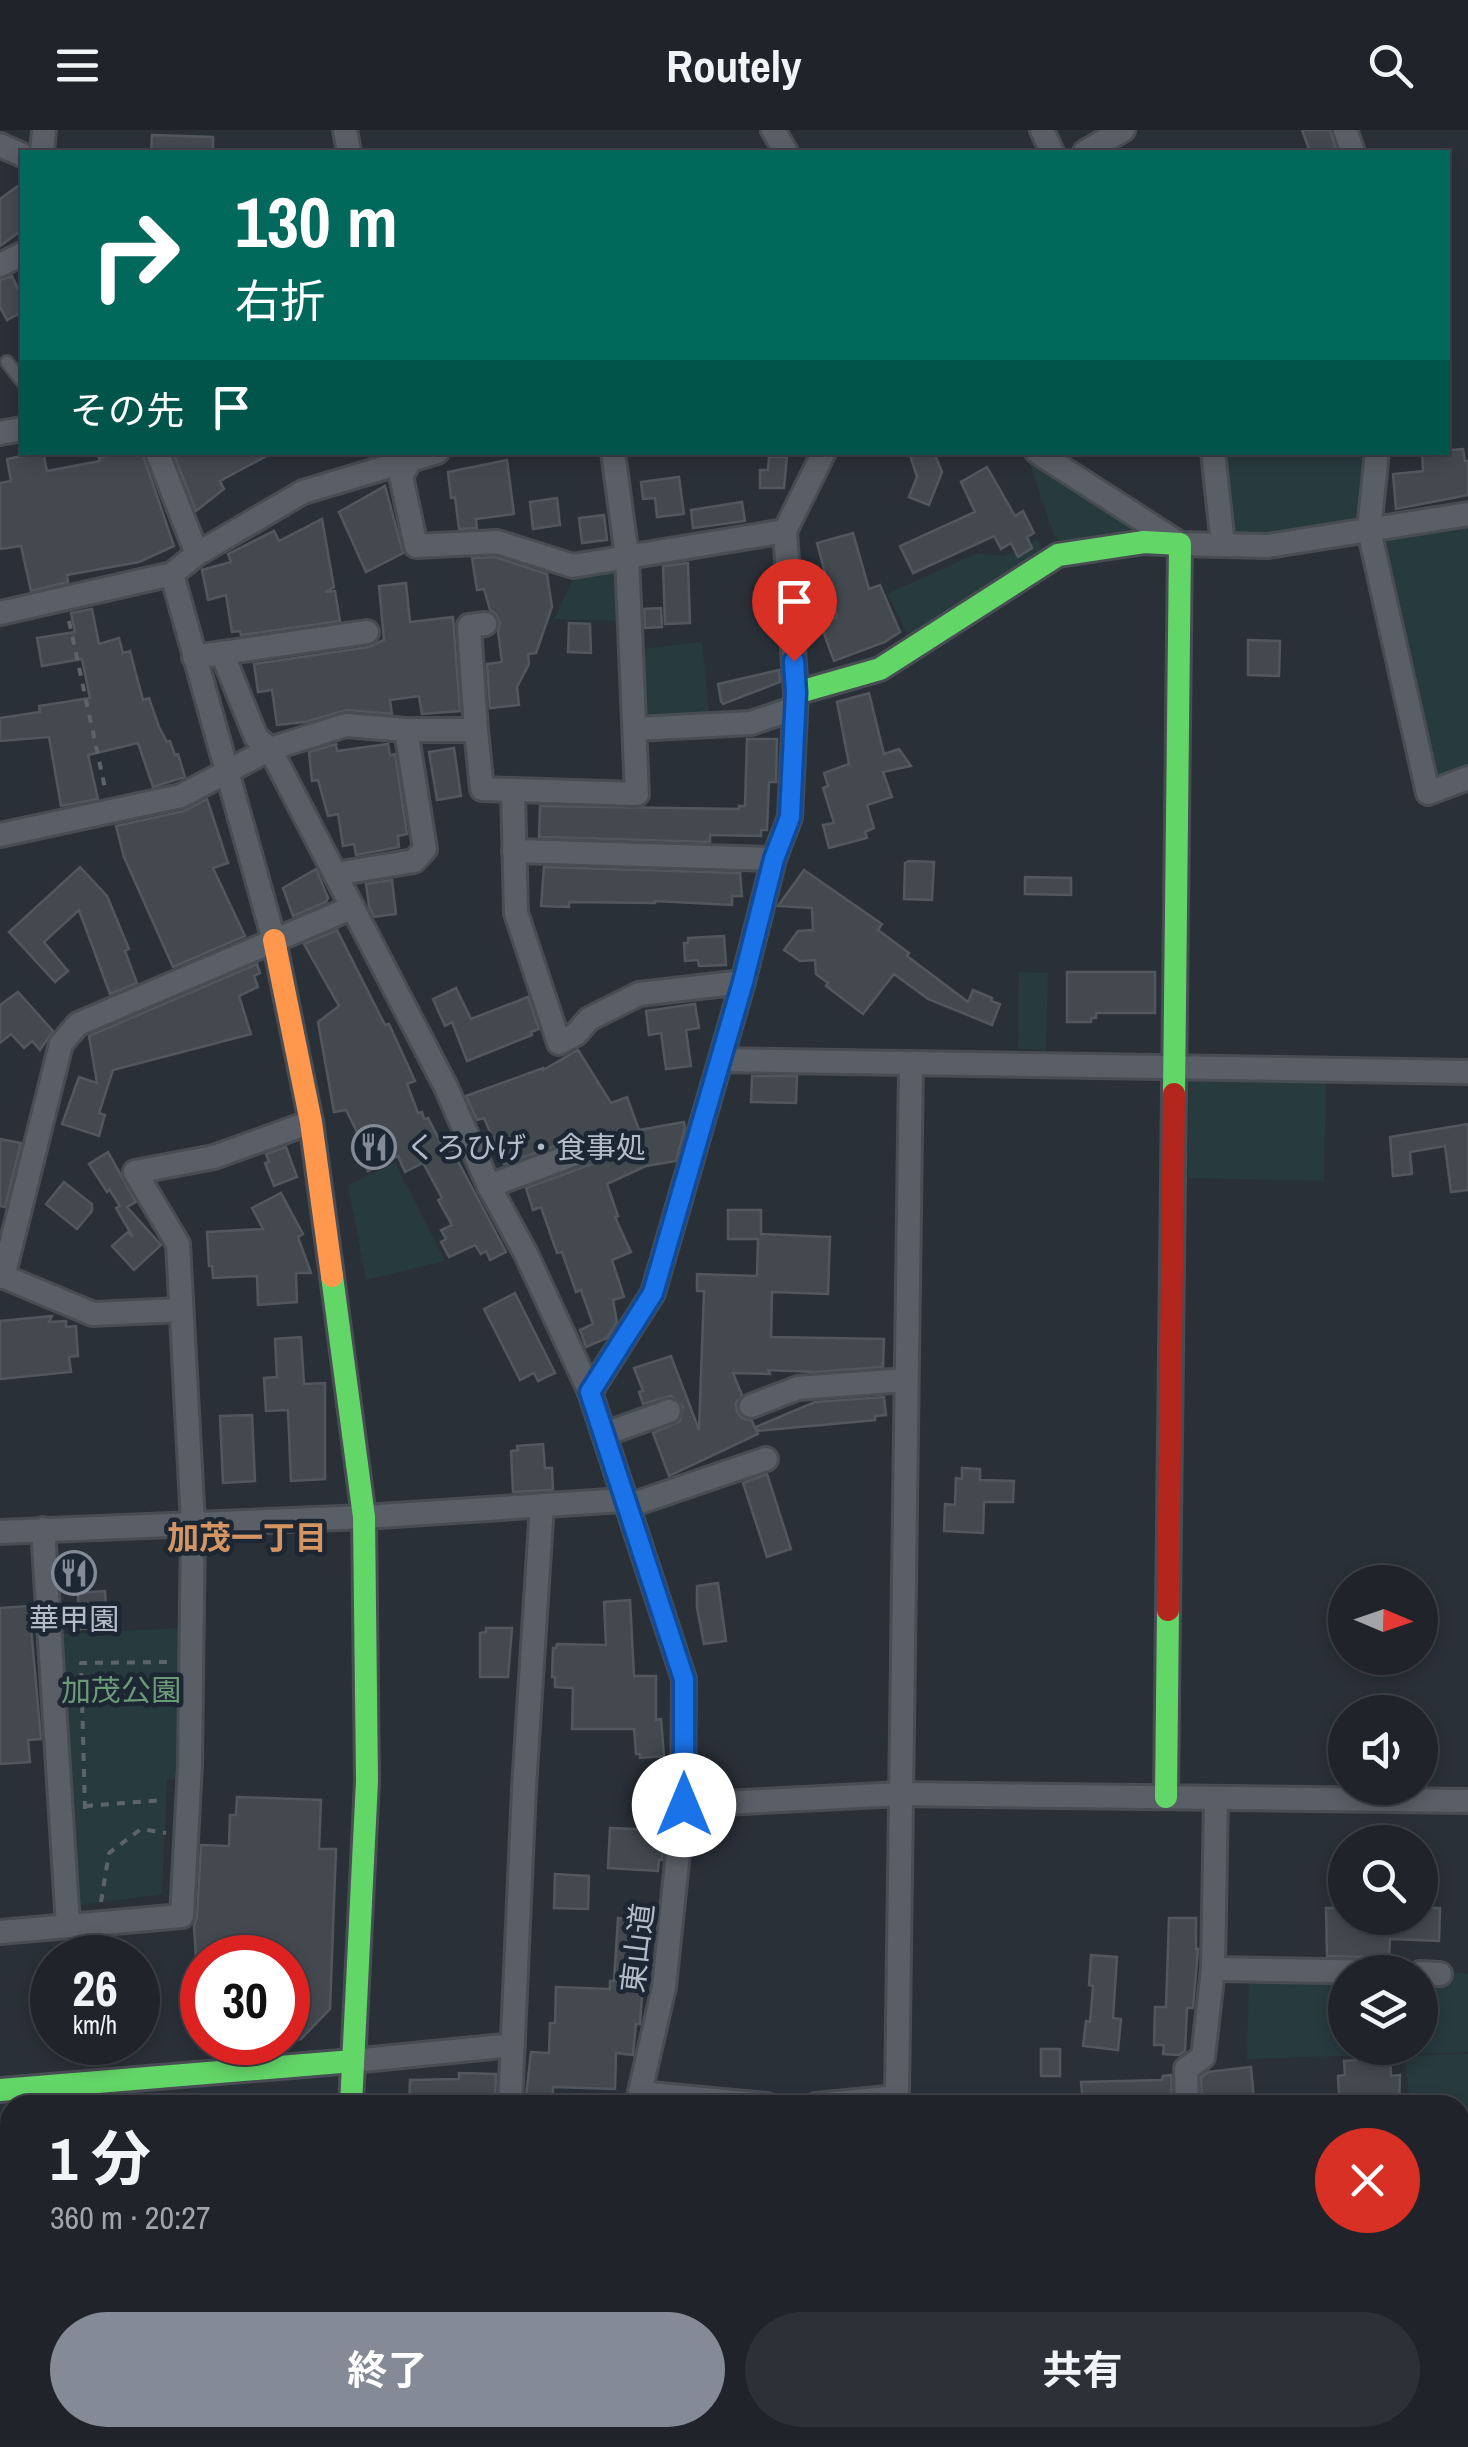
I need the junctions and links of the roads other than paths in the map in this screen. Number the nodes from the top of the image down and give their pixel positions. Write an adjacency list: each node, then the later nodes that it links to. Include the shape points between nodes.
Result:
1 (1123, 130): 2 (street)
2 (1089, 150)
3 (7, 362): 4 (lane)
4 (20, 378)
5 (158, 455): 17 (street)
6 (613, 455): 18 (street)
7 (823, 455): 14 (street)
8 (1042, 455): 15 (street)
9 (1213, 455): 16 (street)
10 (1376, 455): 13 (street)
11 (411, 456): 17 (street, via 303,492); 18 (street, via 401,476 416,546 497,542 573,566)
12 (1468, 514): 13 (street)
13 (1369, 530): 16 (street, via 1268,546); 31 (street, via 1428,793)
14 (785, 531): 18 (street); 25 (street)
15 (1180, 544): 16 (street); 25 (street, via 1144,542 1058,555 880,669); 42 (street)
16 (1223, 545)
17 (197, 554): 19 (street)
18 (627, 557): 26 (street)
19 (172, 574): 20 (street); 24 (street)
20 (0, 613)
21 (486, 624): 28 (street, via 469,626)
22 (367, 632): 23 (street)
23 (222, 653): 24 (street); 29 (street, 東山道, via 256,737)
24 (194, 657): 30 (street)
25 (796, 700): 26 (street, via 751,723); 35 (street, via 790,817)
26 (635, 729): 32 (street, via 637,794)
27 (406, 730): 28 (street); 29 (street, via 346,725); 36 (street, via 424,849 414,861)
28 (476, 730): 32 (street, via 482,789)
29 (270, 749): 30 (street); 36 (street, 東山道)
30 (226, 772): 33 (street, via 182,796); 38 (street)
31 (1468, 778)
32 (514, 792): 34 (street)
33 (0, 835)
34 (514, 851): 35 (street); 39 (street, via 516,913 559,1043 589,1018 639,994)
35 (774, 859): 39 (street)
36 (334, 874): 37 (street, 東山道)
37 (352, 908): 38 (street); 46 (street, 東山道, via 446,1087)
38 (274, 940): 44 (street); 47 (street, via 78,1024 61,1044)
39 (743, 982): 40 (street)
40 (721, 1060): 41 (street); 50 (street, via 653,1293)
41 (910, 1063): 42 (street); 49 (street)
42 (1174, 1067): 43 (street); 62 (street)
43 (1468, 1072)
44 (311, 1122): 48 (street, via 214,1157 134,1172 178,1244); 57 (street)
45 (592, 1148): 46 (street)
46 (489, 1186): 50 (street, 東山道)
47 (2, 1276): 48 (street, via 93,1314)
48 (181, 1310): 58 (street)
49 (906, 1380): 51 (street, via 798,1388); 61 (street)
50 (590, 1392): 53 (street, 東山道)
51 (751, 1406)
52 (669, 1412): 53 (street)
53 (605, 1434): 55 (street, 東山道)
54 (766, 1460): 55 (street, via 637,1502)
55 (624, 1500): 56 (street); 65 (street, 東山道, via 684,1679)
56 (542, 1505): 57 (street); 70 (street)
57 (364, 1517): 58 (street); 71 (street, via 367,1781)
58 (193, 1524): 59 (street); 66 (street, via 182,1916)
59 (44, 1529): 60 (street); 66 (street)
60 (0, 1532)
61 (901, 1794): 62 (street); 65 (street); 76 (street)
62 (1166, 1797): 63 (street)
63 (1216, 1798): 64 (street); 68 (street)
64 (1468, 1800)
65 (684, 1805): 75 (street, 東山道, via 664,1987)
66 (68, 1926): 67 (street)
67 (0, 1932)
68 (1213, 1969): 69 (street); 77 (street, via 1203,2057 1186,2069)
69 (1328, 1971)
70 (512, 2045): 71 (street); 74 (street)
71 (353, 2061): 72 (street); 73 (street)
72 (0, 2090)
73 (352, 2095)
74 (510, 2095)
75 (640, 2095)
76 (898, 2095)
77 (1187, 2095)

